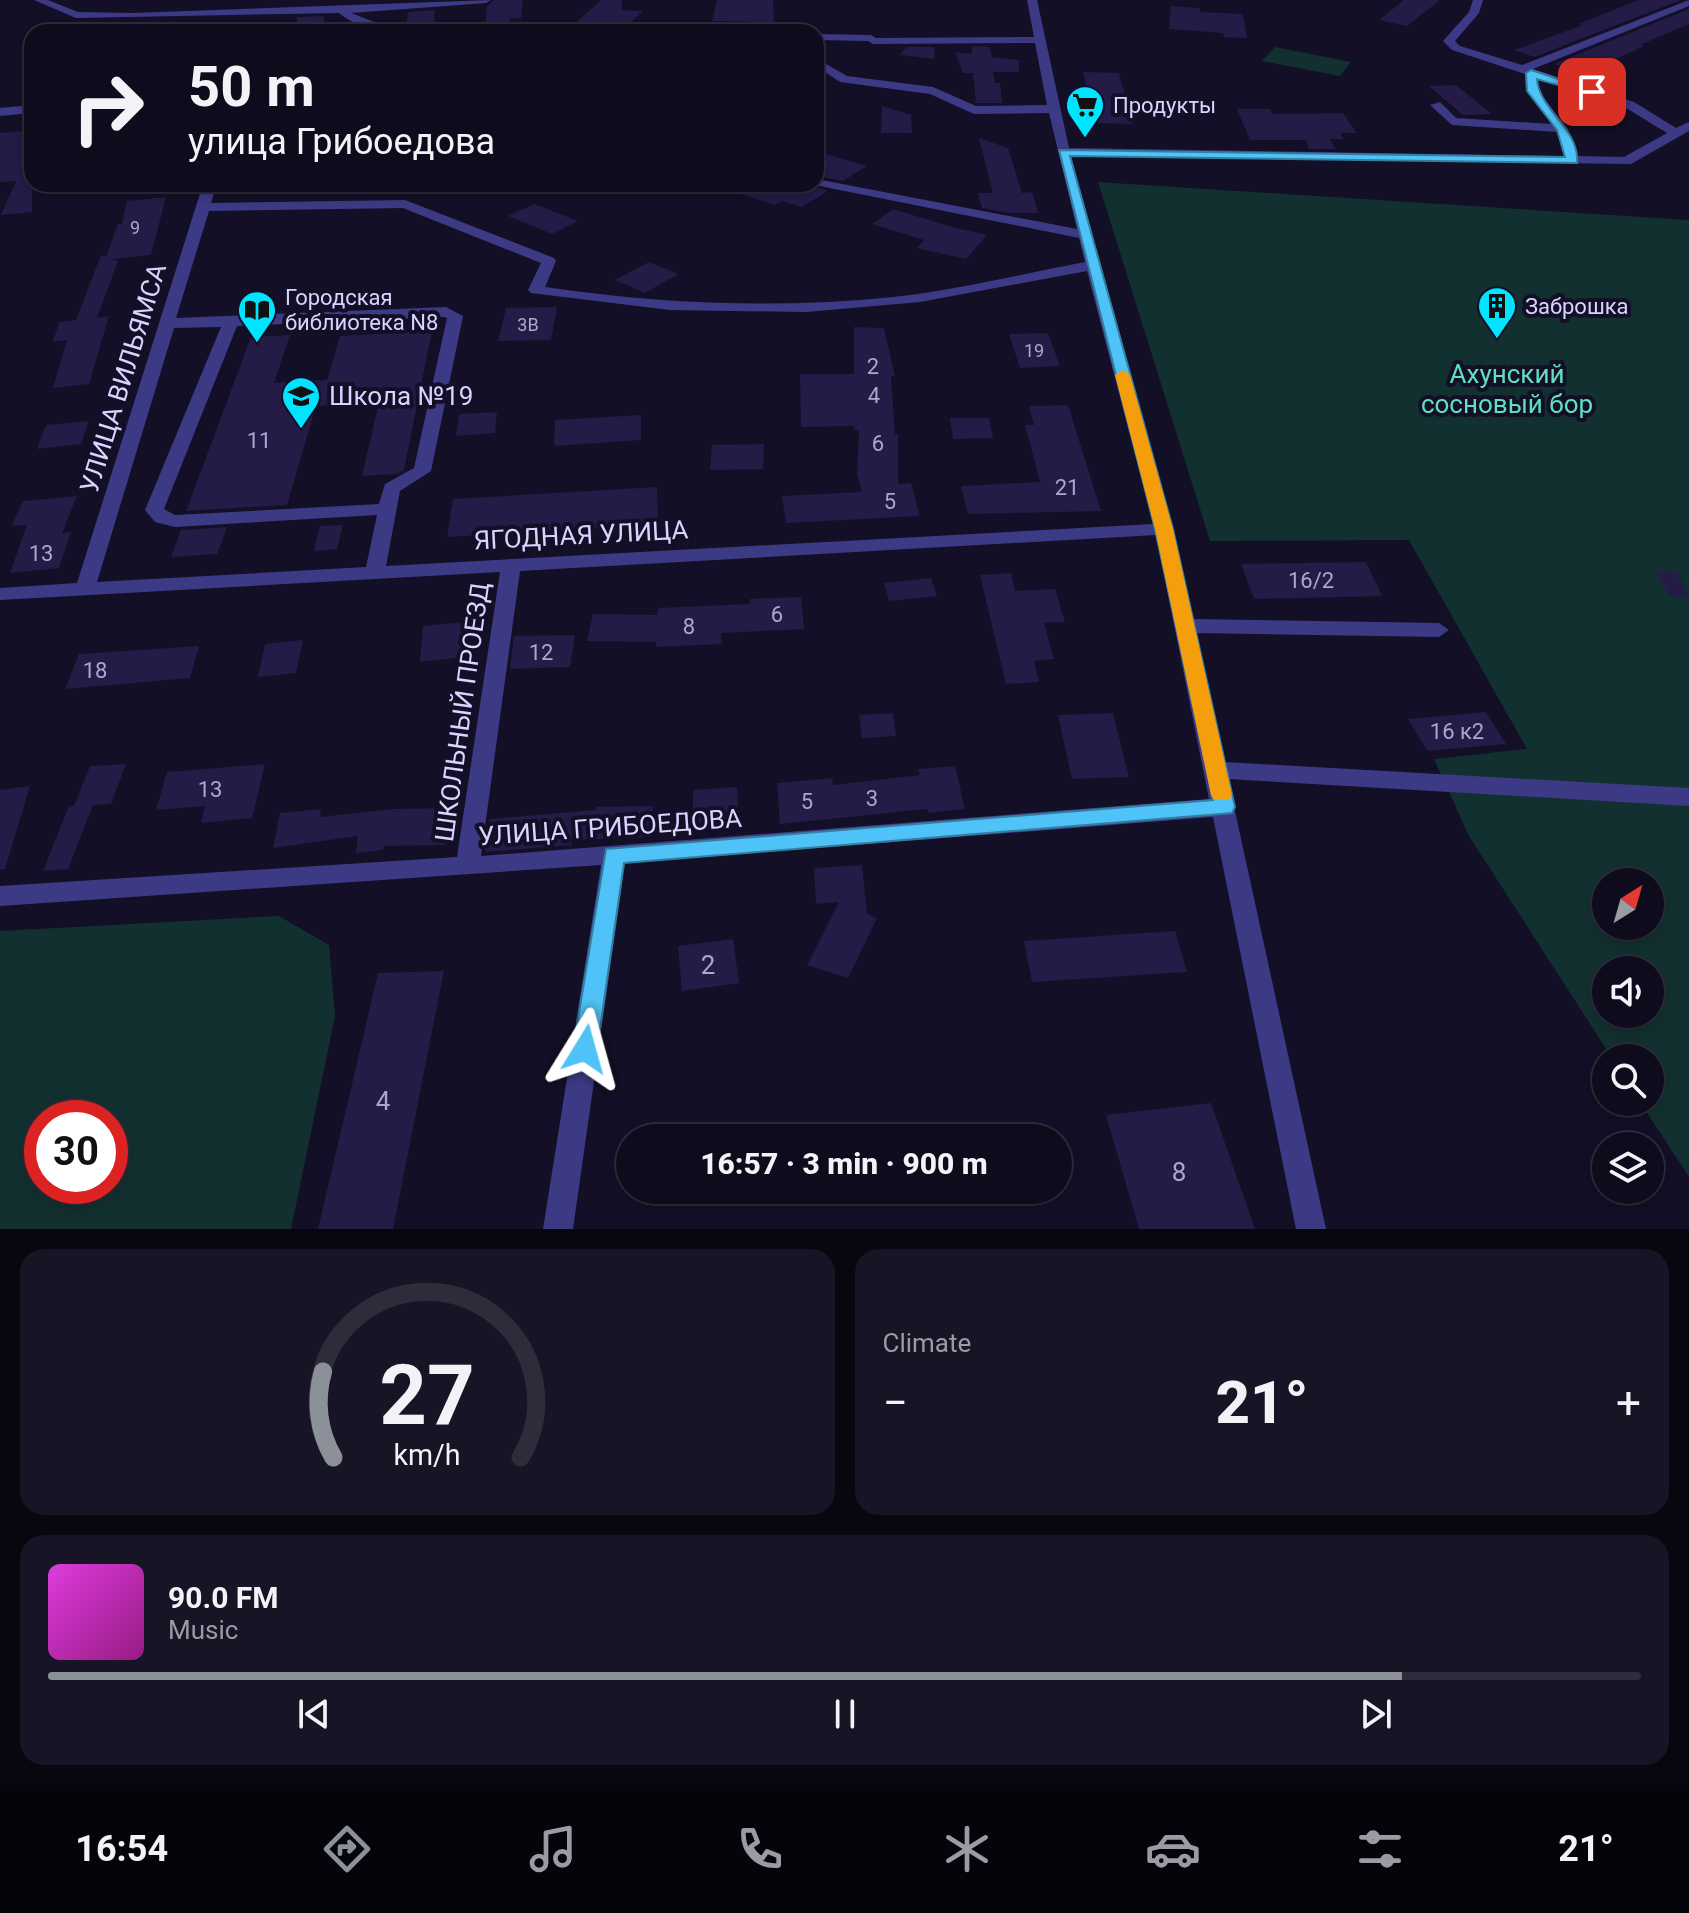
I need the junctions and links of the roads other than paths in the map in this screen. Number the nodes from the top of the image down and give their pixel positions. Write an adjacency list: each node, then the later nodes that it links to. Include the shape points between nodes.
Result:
1 (39, 0): 6 (street, via 76,15)
2 (486, 0): 6 (street)
3 (1032, 0): 10 (street)
4 (1478, 0): 12 (street, via 1474,13 1449,41)
5 (1689, 2): 12 (street)
6 (346, 13): 7 (street); 8 (street)
7 (347, 24)
8 (374, 24)
9 (824, 37): 10 (street)
10 (1040, 40): 16 (street)
11 (824, 66): 14 (street)
12 (1526, 71): 19 (street, via 1532,91); 20 (street, via 1630,105)
13 (824, 78): 14 (street)
14 (844, 79): 16 (street, via 933,91 974,110)
15 (1436, 105): 19 (street, via 1452,121)
16 (1054, 109): 21 (street)
17 (24, 110): 18 (street)
18 (0, 112)
19 (1562, 129): 22 (street)
20 (1683, 130): 22 (street, via 1626,161)
21 (1063, 152): 22 (street); 26 (street)
22 (1572, 160)
23 (824, 185): 26 (street)
24 (208, 192): 25 (street, УЛИЦА ВИЛЬЯМСА)
25 (203, 207): 27 (street, via 405,204 549,261 536,290 744,310 895,301); 29 (street, УЛИЦА ВИЛЬЯМСА)
26 (1086, 235): 27 (street)
27 (1094, 265): 31 (street)
28 (231, 322): 29 (street); 30 (street, via 154,510 175,521); 30 (street, via 446,312 455,316 422,471 391,488)
29 (167, 323): 34 (street, УЛИЦА ВИЛЬЯМСА)
30 (387, 509): 33 (street)
31 (1164, 529): 32 (street, ЯГОДНАЯ УЛИЦА); 36 (street)
32 (511, 565): 33 (street, ЯГОДНАЯ УЛИЦА); 42 (street, ШКОЛЬНЫЙ ПРОЕЗД)
33 (375, 572): 34 (street, ЯГОДНАЯ УЛИЦА)
34 (86, 587): 35 (street, ЯГОДНАЯ УЛИЦА)
35 (0, 594)
36 (1185, 626): 37 (street); 38 (street)
37 (1439, 630)
38 (1216, 770): 39 (street); 40 (street)
39 (1689, 797)
40 (1224, 807): 41 (street, УЛИЦА ГРИБОЕДОВА); 45 (street)
41 (614, 855): 42 (street, УЛИЦА ГРИБОЕДОВА); 44 (street)
42 (468, 866): 43 (street, УЛИЦА ГРИБОЕДОВА)
43 (0, 896)
44 (558, 1229)
45 (1311, 1229)

